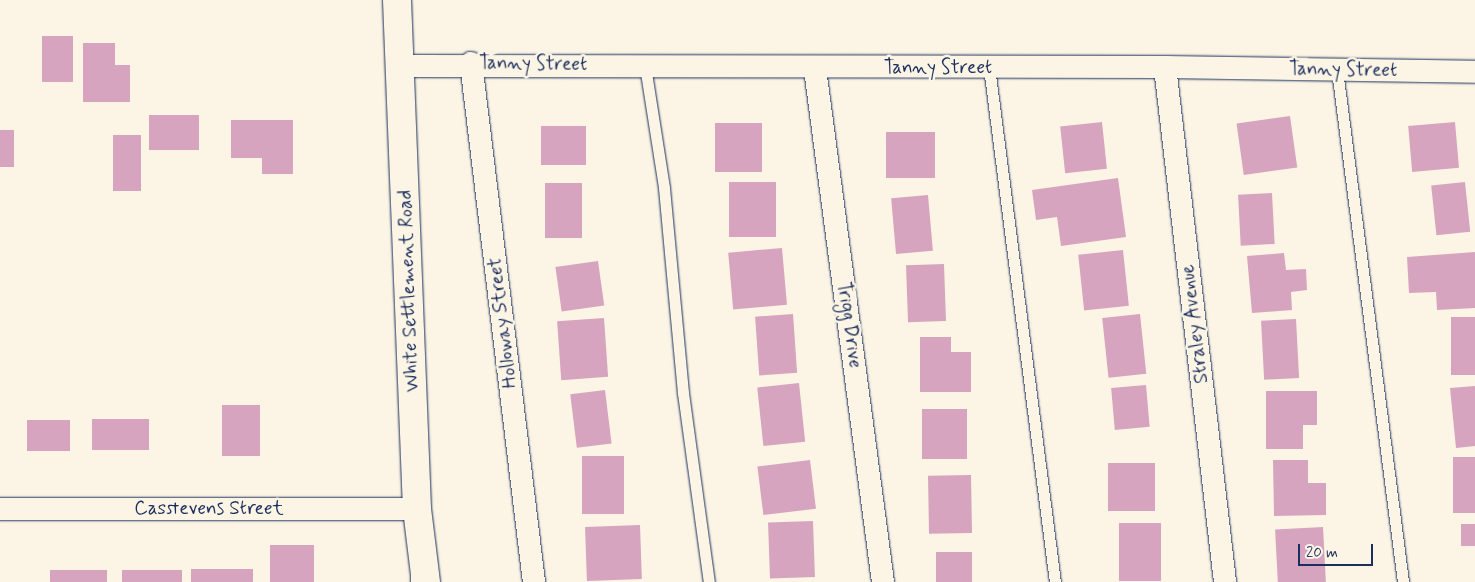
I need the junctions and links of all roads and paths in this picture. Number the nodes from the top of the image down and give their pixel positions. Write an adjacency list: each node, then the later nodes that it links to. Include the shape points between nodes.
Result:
1 (397, 0): 3 (main road, White Settlement Road)
2 (471, 63): 3 (street, Tanny Street); 4 (street, Tanny Street); 13 (street, Holloway Street)
3 (400, 66): 11 (main road, White Settlement Road)
4 (645, 66): 7 (street, Tanny Street); 14 (lane, via 664,188 683,393)
5 (989, 67): 6 (street, Tanny Street); 7 (street, Tanny Street); 16 (lane)
6 (1165, 67): 8 (street, Tanny Street); 17 (street, Straley Avenue)
7 (815, 69): 15 (street, Trigg Drive)
8 (1337, 70): 9 (street, Tanny Street); 18 (lane)
9 (1475, 72)
10 (0, 509): 11 (street, Casstevens Street)
11 (417, 509): 12 (main road, White Settlement Road)
12 (425, 581)
13 (534, 582)
14 (709, 582)
15 (883, 582)
16 (1055, 582)
17 (1225, 582)
18 (1402, 582)

